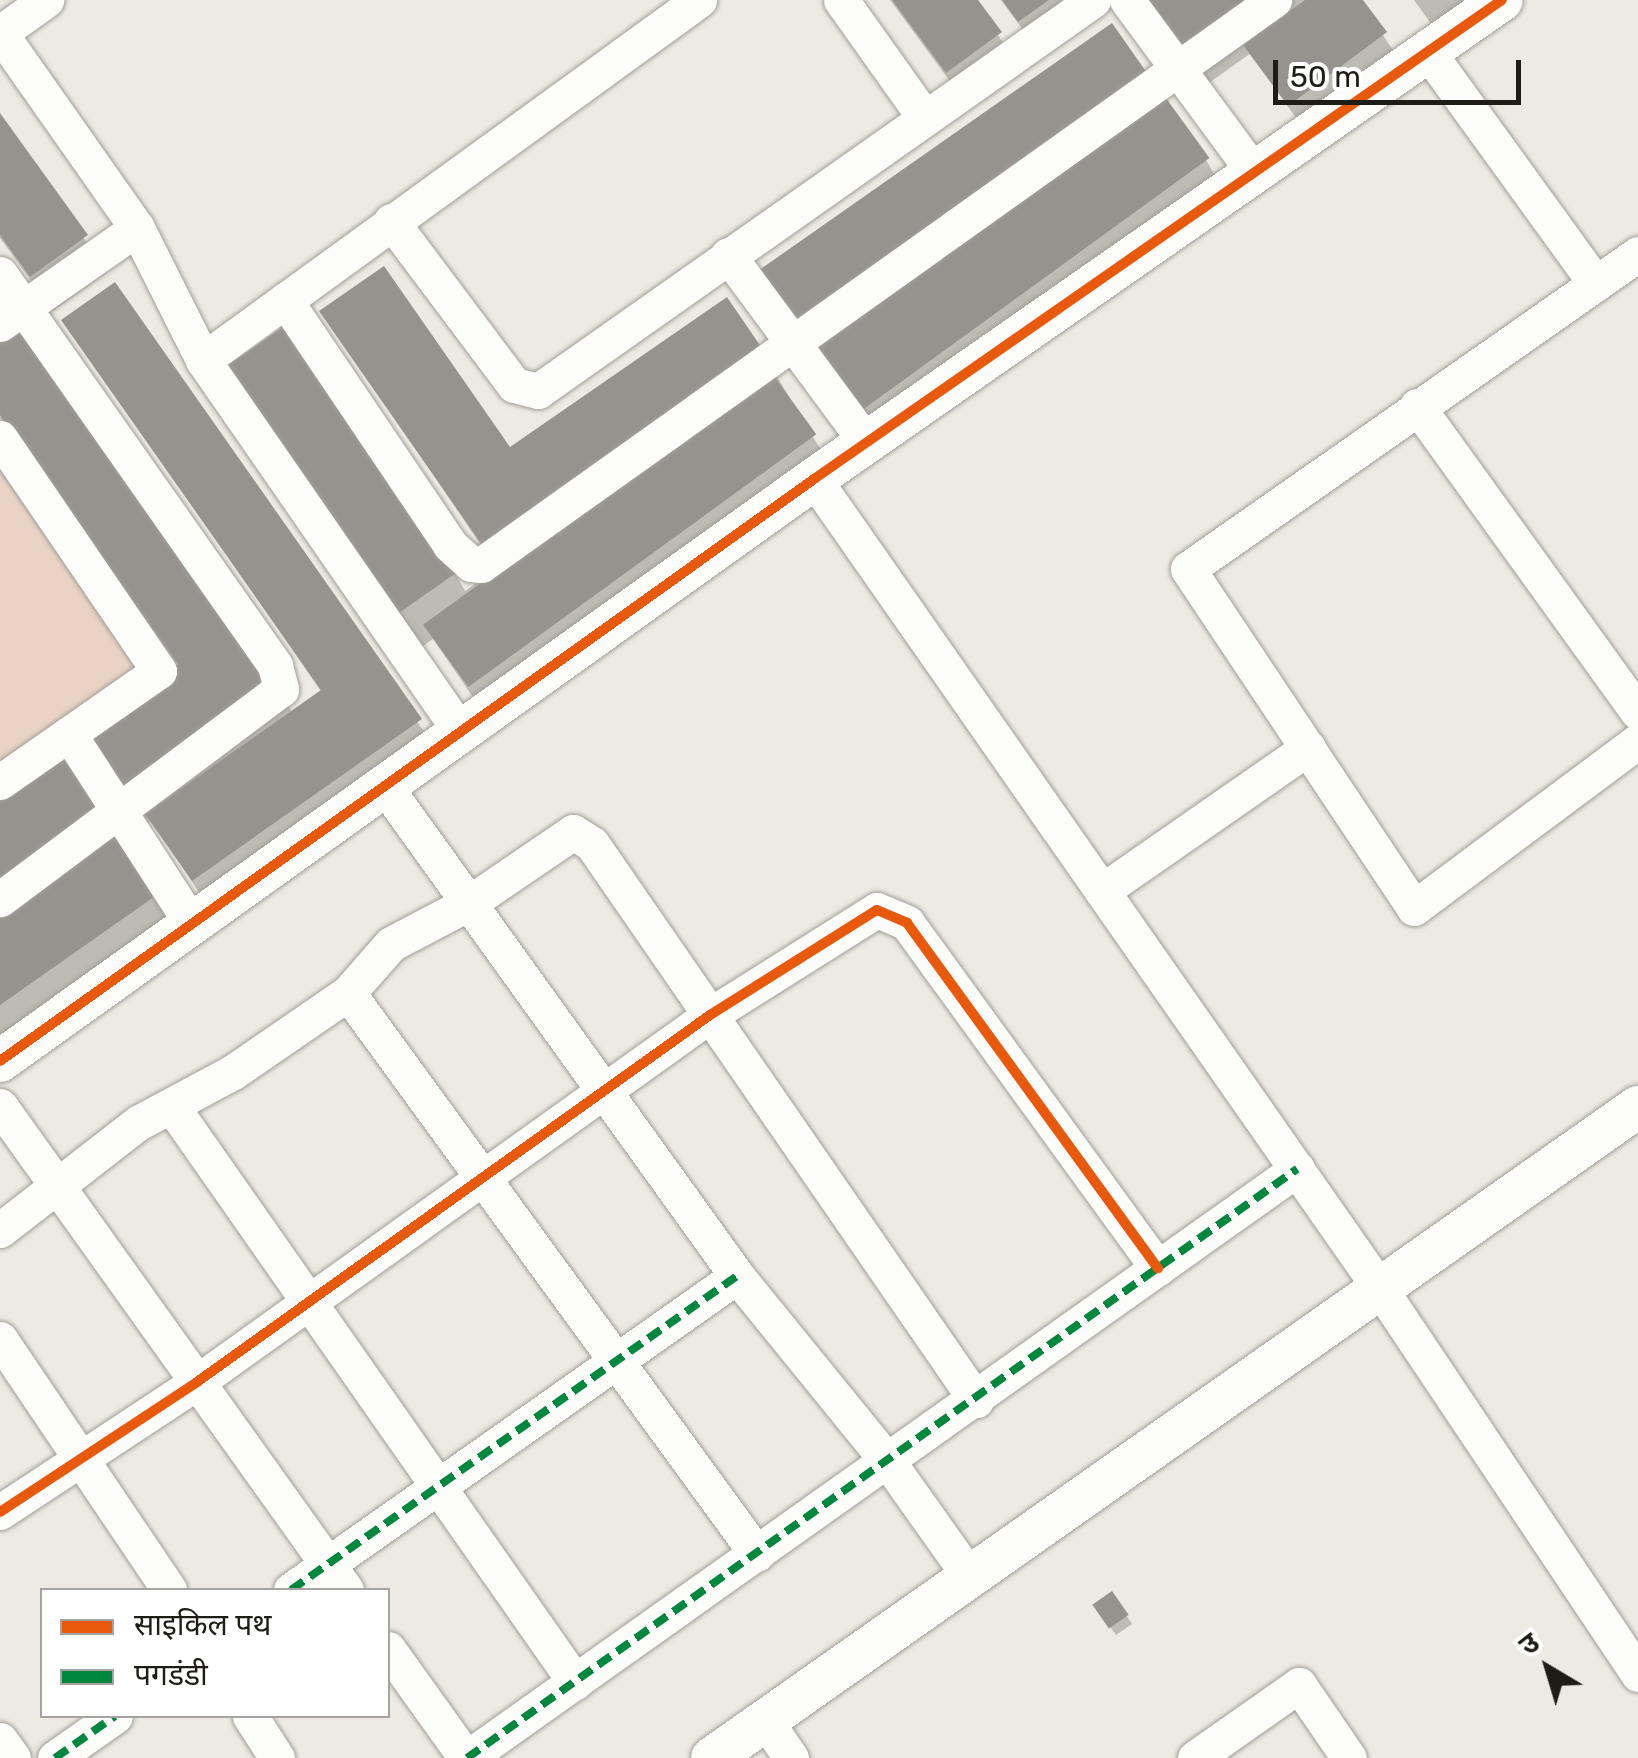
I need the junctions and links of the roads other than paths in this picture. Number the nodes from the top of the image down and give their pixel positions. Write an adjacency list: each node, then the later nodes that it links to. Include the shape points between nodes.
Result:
1 (46, 0): 8 (street)
2 (699, 0): 13 (street)
3 (840, 0): 11 (street)
4 (1093, 0): 11 (street)
5 (1127, 0): 10 (street)
6 (1274, 0): 10 (street)
7 (1502, 0): 9 (street)
8 (0, 33): 14 (street)
9 (1428, 52): 12 (street); 18 (street)
10 (1176, 66): 12 (street); 21 (street)
11 (925, 118): 16 (street)
12 (1254, 172): 25 (street)
13 (391, 222): 16 (street, via 526,393 538,392); 19 (street)
14 (136, 228): 20 (street); 22 (street)
15 (1638, 254): 18 (street)
16 (728, 255): 21 (street)
17 (0, 274): 20 (street)
18 (1596, 284): 23 (street)
19 (285, 300): 21 (street, via 450,545 471,564 496,558); 22 (street)
20 (12, 316): 34 (street, via 281,679 277,697)
21 (792, 341): 25 (street)
22 (204, 360): 28 (street)
23 (1417, 406): 27 (street); 31 (street, via 1188,569)
24 (0, 438): 29 (street, via 159,671)
25 (866, 442): 26 (street)
26 (814, 479): 28 (street); 35 (street)
27 (1638, 712)
28 (460, 732): 33 (street)
29 (69, 734): 32 (street); 34 (street)
30 (1638, 741): 31 (street, via 1414,908)
31 (1308, 748): 35 (street)
32 (0, 782)
33 (386, 788): 37 (street); 38 (street)
34 (120, 813): 36 (street); 38 (street)
35 (1102, 891): 46 (street)
36 (0, 899)
37 (469, 903): 39 (street, via 391,944); 40 (street, via 556,838 580,836); 42 (street)
38 (192, 924): 41 (street)
39 (348, 993): 45 (street); 47 (street)
40 (710, 1015): 42 (street); 50 (street, via 858,918 877,910 900,916); 57 (street)
41 (0, 1062)
42 (606, 1093): 47 (street); 51 (street)
43 (0, 1106): 48 (street)
44 (1638, 1107): 52 (street)
45 (173, 1108): 48 (street, via 148,1117); 53 (street)
46 (1297, 1169): 50 (street); 52 (street)
47 (487, 1179): 53 (street); 55 (street)
48 (56, 1184): 49 (street); 56 (street)
49 (0, 1230)
50 (1158, 1269): 57 (street)
51 (737, 1276): 55 (street); 59 (street)
52 (1380, 1287): 63 (street); 68 (street)
53 (308, 1304): 56 (street); 60 (street)
54 (0, 1339): 58 (street)
55 (622, 1362): 60 (street); 62 (street)
56 (197, 1382): 58 (street); 64 (street)
57 (976, 1400): 59 (street)
58 (82, 1457): 61 (street); 65 (street)
59 (889, 1462): 62 (street); 63 (street)
60 (438, 1488): 64 (street); 69 (street)
61 (0, 1512)
62 (757, 1554): 69 (street)
63 (968, 1574): 72 (street)
64 (337, 1578): 66 (street)
65 (168, 1588)
66 (300, 1588)
67 (390, 1652): 77 (street)
68 (1638, 1674)
69 (574, 1682): 77 (street)
70 (112, 1718): 75 (street)
71 (251, 1718): 76 (street)
72 (766, 1722): 78 (street); 79 (street)
73 (0, 1740): 74 (street)
74 (12, 1758)
75 (56, 1758)
76 (277, 1758)
77 (466, 1758)
78 (712, 1758)
79 (791, 1758)
80 (1196, 1758): 81 (street, via 1299,1685)
81 (1349, 1758)

